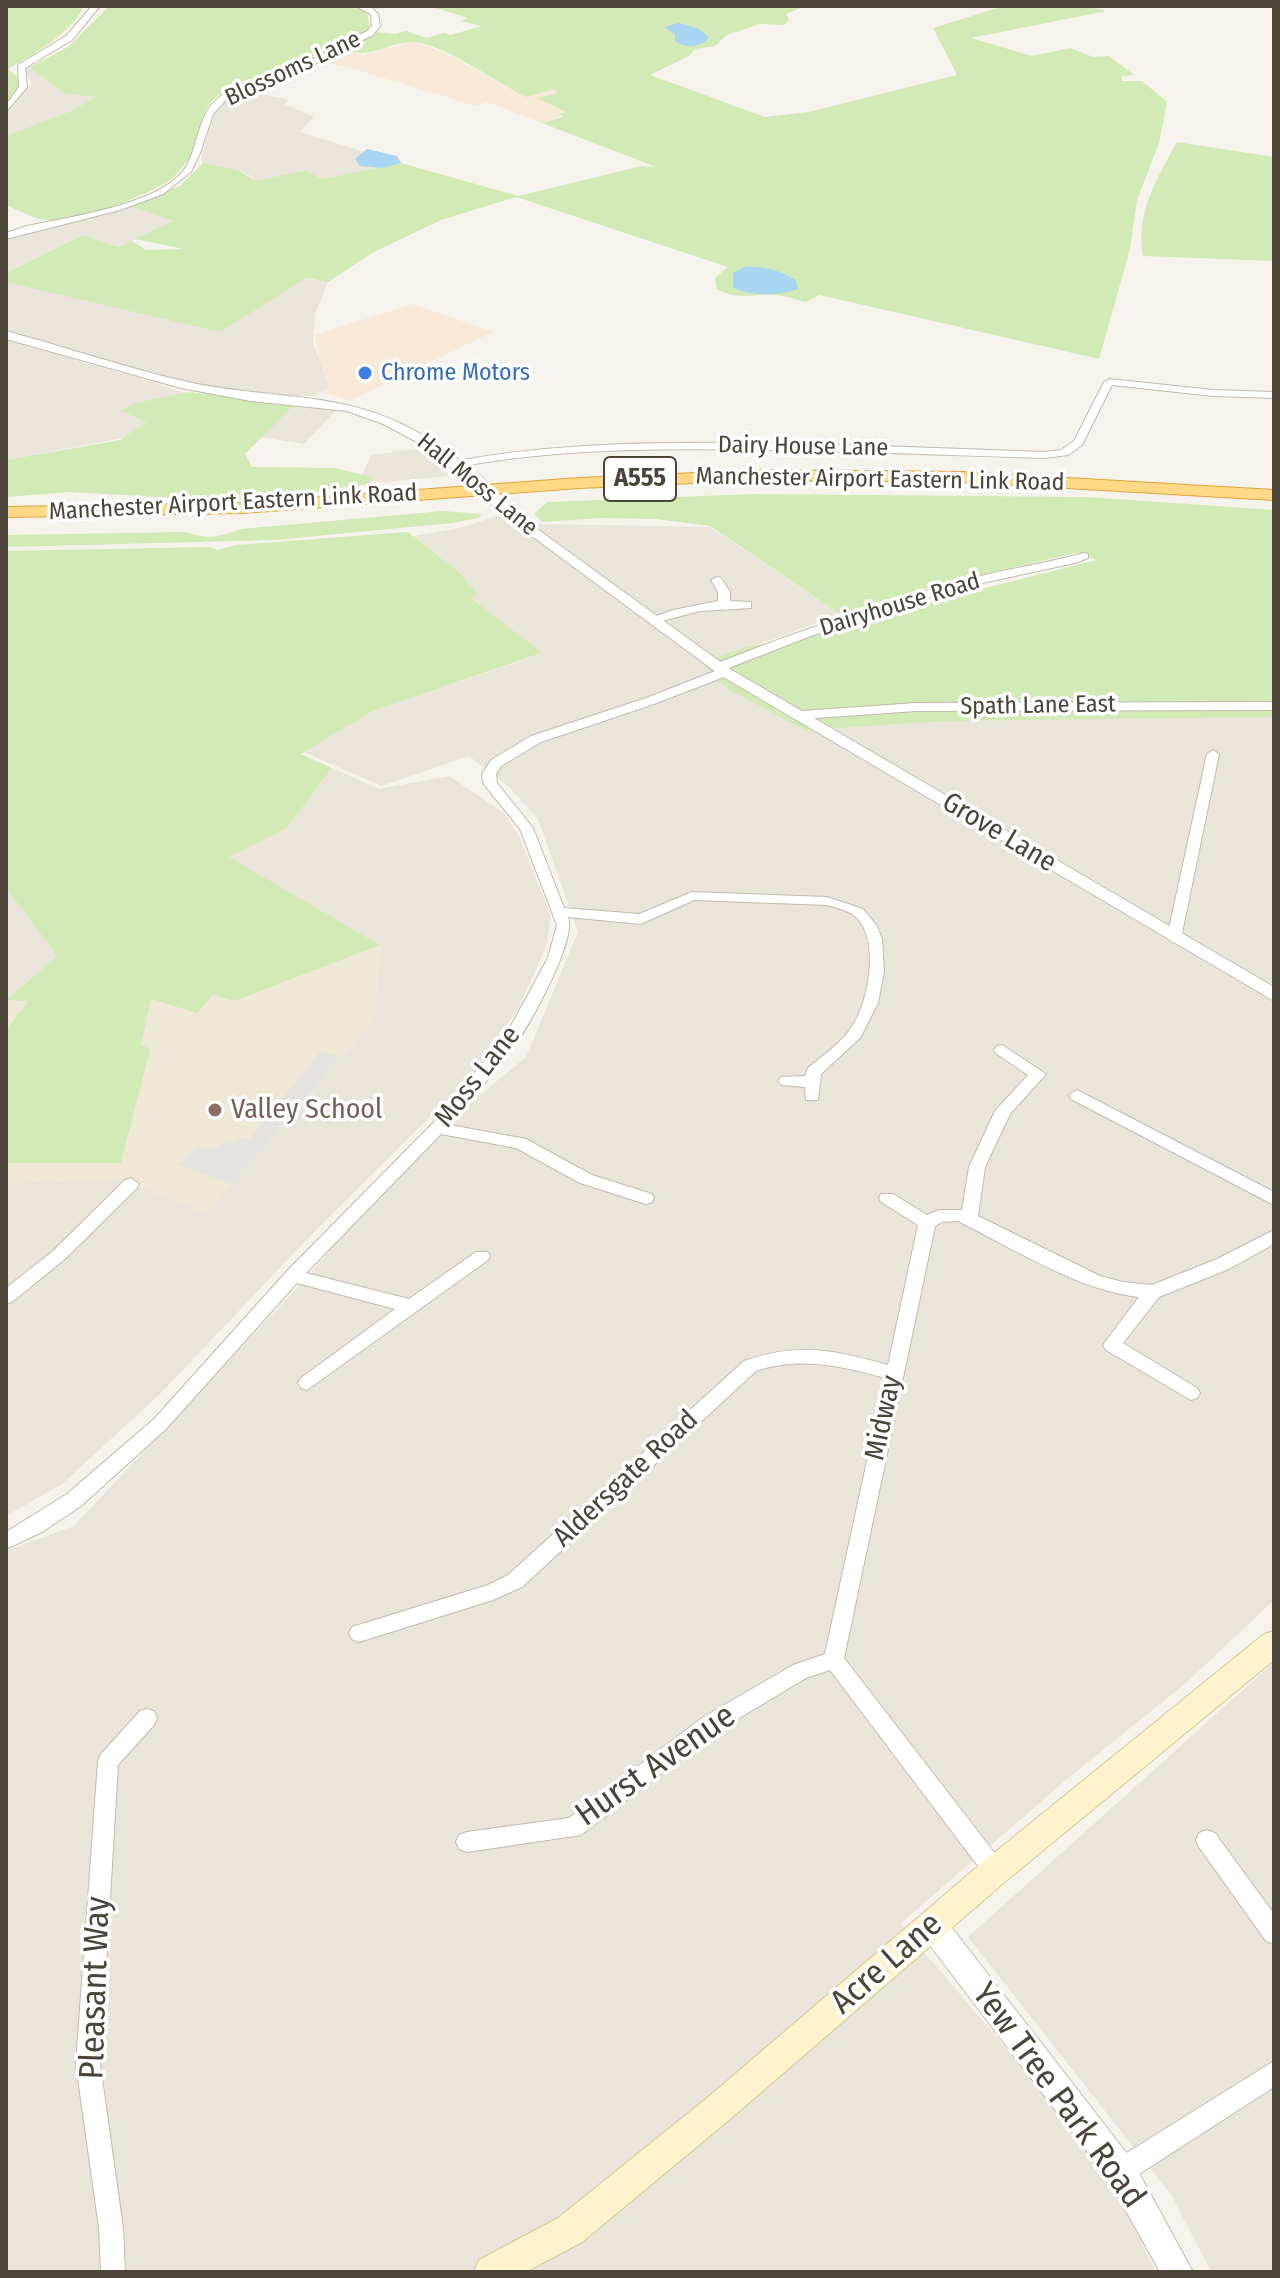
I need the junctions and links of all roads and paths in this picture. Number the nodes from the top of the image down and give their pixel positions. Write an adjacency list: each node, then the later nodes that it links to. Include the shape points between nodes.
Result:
1 (96, 6): 4 (street, via 69,38 21,67 23,87)
2 (359, 6): 3 (street, Blossoms Lane)
3 (375, 7): 5 (street, Blossoms Lane, via 376,26 370,33 221,99 206,118 200,149 181,179 104,212)
4 (6, 110)
5 (6, 236)
6 (6, 335): 8 (street, Hall Moss Lane, via 181,384 351,408 400,427)
7 (1274, 395): 8 (street, Dairy House Lane, via 1109,382 1078,443 1054,454 637,446 524,453)
8 (457, 464): 17 (street, Hall Moss Lane, bridge, via 507,511)
9 (1274, 495): 11 (highway, Manchester Airport Eastern Link Road / A555, via 1018,479 778,475 594,482 242,508)
10 (1274, 505): 12 (highway, Manchester Airport Eastern Link Road / A555, via 976,489 754,489 584,495 150,525)
11 (6, 512)
12 (6, 526)
13 (1084, 556): 18 (street, Dairyhouse Road, via 919,596)
14 (717, 580): 15 (street)
15 (724, 603): 16 (street); 17 (street)
16 (747, 605)
17 (654, 619): 18 (street, Hall Moss Lane)
18 (722, 669): 20 (street, Grove Lane); 22 (street, Moss Lane, via 536,739 496,763 490,783 526,828)
19 (1274, 706): 20 (street, Spath Lane East, via 916,707)
20 (802, 715): 23 (street, Grove Lane)
21 (1213, 754): 23 (street)
22 (560, 912): 26 (street, via 641,919 692,896 827,901 861,914 875,941 872,999 857,1031 813,1072 811,1089); 28 (street, Moss Lane, via 564,925 555,958 523,1019 505,1050)
23 (1174, 938): 24 (street, Grove Lane)
24 (1274, 995)
25 (1002, 1050): 33 (street, via 1038,1074 1003,1111 977,1167)
26 (786, 1081)
27 (1077, 1095): 32 (street)
28 (438, 1128): 30 (street, via 520,1143 586,1179); 37 (street, Moss Lane)
29 (131, 1184): 39 (street, via 59,1255)
30 (646, 1198)
31 (887, 1198): 34 (street)
32 (1274, 1199)
33 (969, 1219): 34 (street, via 949,1214); 38 (street, via 1095,1281)
34 (927, 1223): 41 (street, Midway)
35 (1274, 1236): 38 (street)
36 (482, 1256): 40 (street)
37 (293, 1276): 40 (street); 44 (street, Moss Lane, via 160,1424 109,1472 48,1518)
38 (1153, 1292): 43 (street, via 1112,1345)
39 (6, 1297)
40 (411, 1306): 42 (street)
41 (893, 1373): 45 (street, Aldersgate Road, via 796,1353 750,1366 515,1581); 47 (street, Midway)
42 (307, 1383)
43 (1191, 1393)
44 (6, 1541)
45 (359, 1633)
46 (1274, 1643): 51 (main road, Acre Lane)
47 (834, 1660): 50 (street, Hurst Avenue, via 800,1671 709,1725 573,1828); 51 (street)
48 (147, 1718): 56 (street, Pleasant Way, via 108,1761 100,1860 88,2064)
49 (1207, 1840): 53 (street)
50 (467, 1842)
51 (995, 1871): 52 (main road, Acre Lane)
52 (932, 1925): 55 (street, Yew Tree Park Road); 57 (main road, Acre Lane, via 570,2230)
53 (1274, 1933)
54 (1274, 2073): 55 (street)
55 (1121, 2171): 58 (street, Yew Tree Park Road)
56 (113, 2272)
57 (491, 2272)
58 (1177, 2272)

